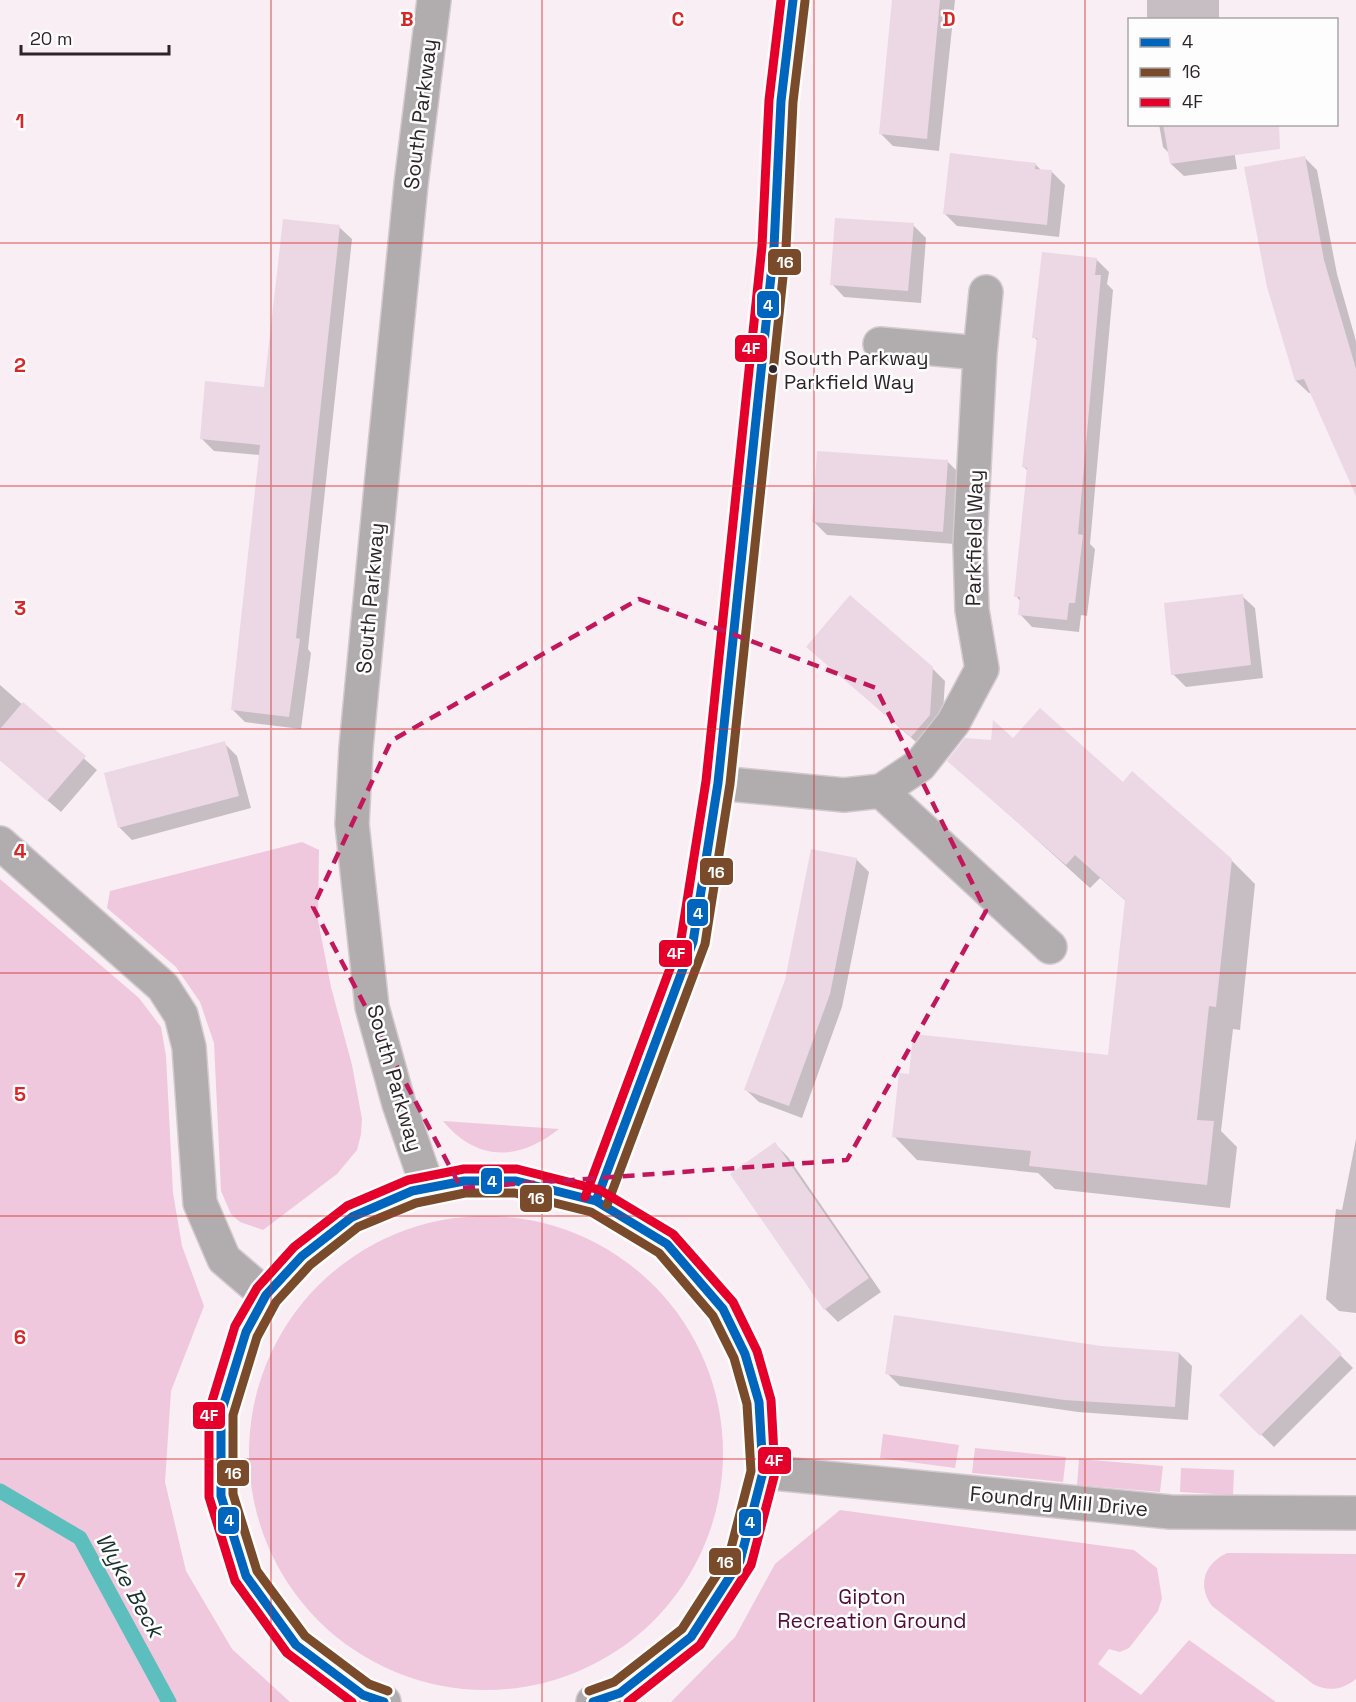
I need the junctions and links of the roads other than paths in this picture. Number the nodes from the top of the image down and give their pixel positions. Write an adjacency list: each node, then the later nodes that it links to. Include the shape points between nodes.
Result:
1 (434, 0): 10 (street, South Parkway, via 383,465 352,824 372,1007 399,1104)
2 (793, 0): 6 (street, via 781,101 774,246)
3 (986, 291): 5 (street, Parkfield Way)
4 (880, 345): 5 (street)
5 (980, 353): 7 (street, Parkfield Way, via 970,544 972,610 982,669 954,723 920,765)
6 (718, 783): 7 (street, Parkfield Way, via 844,795); 11 (street, via 693,942)
7 (881, 791): 9 (street)
8 (0, 843): 12 (street, via 163,987 181,1015 189,1047 200,1203 224,1259)
9 (1050, 947)
10 (429, 1188): 11 (street, via 464,1181 516,1181); 12 (street, via 412,1191 352,1217 302,1256)
11 (596, 1201): 13 (street, via 667,1244 723,1309 745,1354 759,1402)
12 (266, 1295): 15 (street, via 246,1332 221,1413 221,1496 246,1576 296,1645 363,1695)
13 (763, 1472): 14 (street, Foundry Mill Drive, via 1170,1512); 16 (street, via 740,1561 691,1637 620,1693)
14 (1356, 1513)
15 (384, 1702)
16 (593, 1702)

